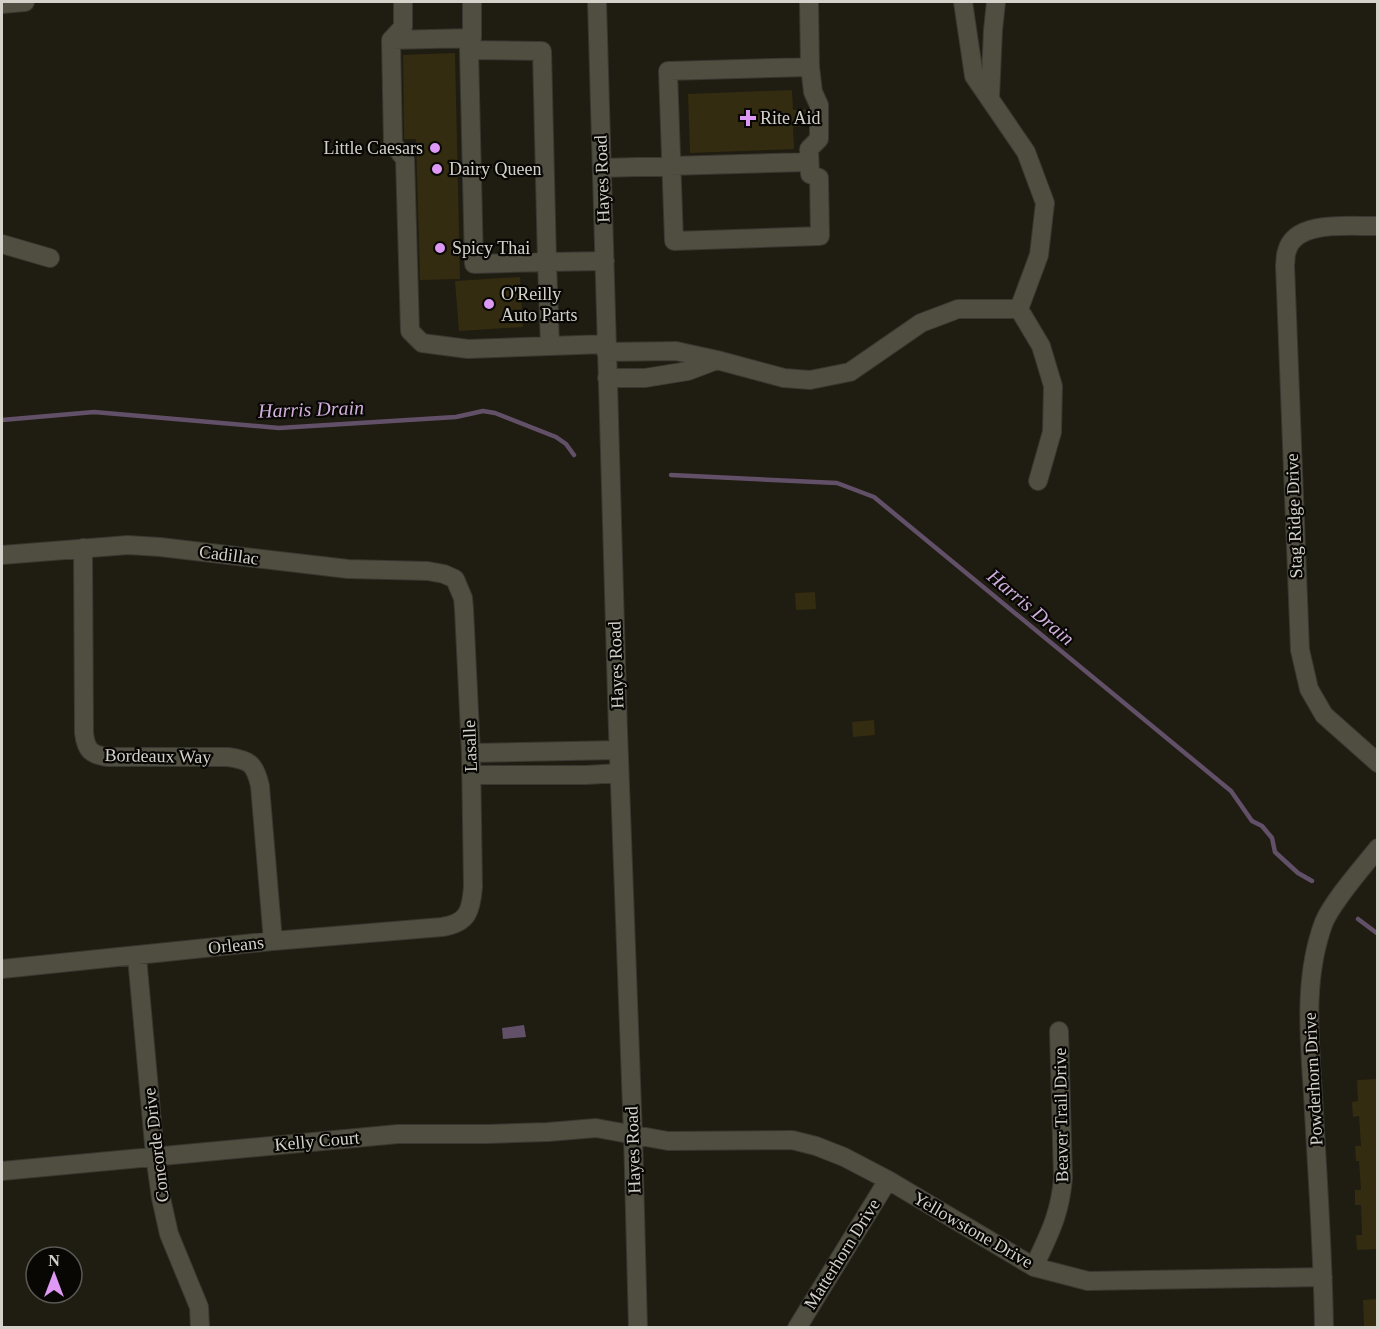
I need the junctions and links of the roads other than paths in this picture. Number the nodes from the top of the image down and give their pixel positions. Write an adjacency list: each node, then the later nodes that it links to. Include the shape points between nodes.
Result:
1 (25, 2): 8 (street)
2 (403, 2): 9 (street, via 403,27)
3 (472, 2): 10 (street)
4 (597, 2): 15 (street, Hayes Road)
5 (809, 2): 11 (street)
6 (963, 2): 12 (street, via 974,76)
7 (996, 2): 12 (street)
8 (2, 4)
9 (391, 40): 10 (street); 22 (street, via 393,144 405,159 411,331 422,344 468,349)
10 (470, 44): 20 (street, via 542,51); 20 (street, via 474,264)
11 (810, 67): 13 (street, via 819,105 819,139 809,148); 14 (street, via 668,71)
12 (990, 97): 21 (street, via 1026,152 1046,203 1039,255)
13 (809, 162): 14 (street); 14 (street, via 810,174 819,178 820,236 686,241 674,241)
14 (671, 165): 15 (street)
15 (602, 168): 19 (street, Hayes Road)
16 (1377, 226): 32 (street, Stag Ridge Drive, via 1314,228 1300,233 1287,250 1285,265 1299,650 1309,689 1324,715)
17 (2, 244): 18 (street)
18 (50, 258)
19 (605, 261): 20 (street); 23 (street, Hayes Road)
20 (547, 262): 22 (street)
21 (1019, 309): 24 (street, via 958,309 921,322 850,372 810,380 784,378); 26 (street, via 1041,346 1053,386 1052,432)
22 (550, 346): 23 (street)
23 (606, 348): 24 (street, via 676,351); 25 (street, Hayes Road)
24 (717, 360): 25 (street, via 688,371 645,378)
25 (607, 378): 30 (street, Hayes Road)
26 (1038, 481)
27 (82, 548): 28 (street, Cadillac); 29 (street, Cadillac, via 160,547 348,569 428,571); 37 (street, Bordeaux Way, via 87,749 108,757 228,757 252,765 260,786)
28 (2, 555)
29 (455, 579): 31 (street, Lasalle, via 463,598)
30 (618, 750): 31 (street); 33 (street, Hayes Road)
31 (471, 753): 34 (street, Lasalle)
32 (1377, 763)
33 (619, 773): 34 (street); 41 (street, Hayes Road)
34 (471, 775): 36 (street, Lasalle, via 473,887)
35 (1377, 848): 46 (street, Powderhorn Drive, via 1325,921 1314,960 1309,1015)
36 (467, 915): 37 (street, Orleans, via 459,923 442,927)
37 (273, 941): 38 (street, Orleans)
38 (137, 957): 39 (street, Orleans); 42 (street, Concorde Drive)
39 (2, 969)
40 (1059, 1030): 45 (street, Beaver Trail Drive, via 1062,1196)
41 (633, 1135): 42 (street, Kelly Court, via 596,1128 398,1134); 44 (street, Yellowstone Drive, via 668,1141 801,1141); 48 (street, Hayes Road)
42 (155, 1155): 43 (street, Kelly Court); 47 (street, Concorde Drive, via 169,1234 199,1307)
43 (2, 1171)
44 (888, 1180): 45 (street, Yellowstone Drive); 49 (street, Matterhorn Drive)
45 (1034, 1267): 46 (street, Yellowstone Drive, via 1088,1281)
46 (1323, 1277): 50 (street, Powderhorn Drive)
47 (200, 1328)
48 (638, 1328)
49 (797, 1328)
50 (1324, 1328)

